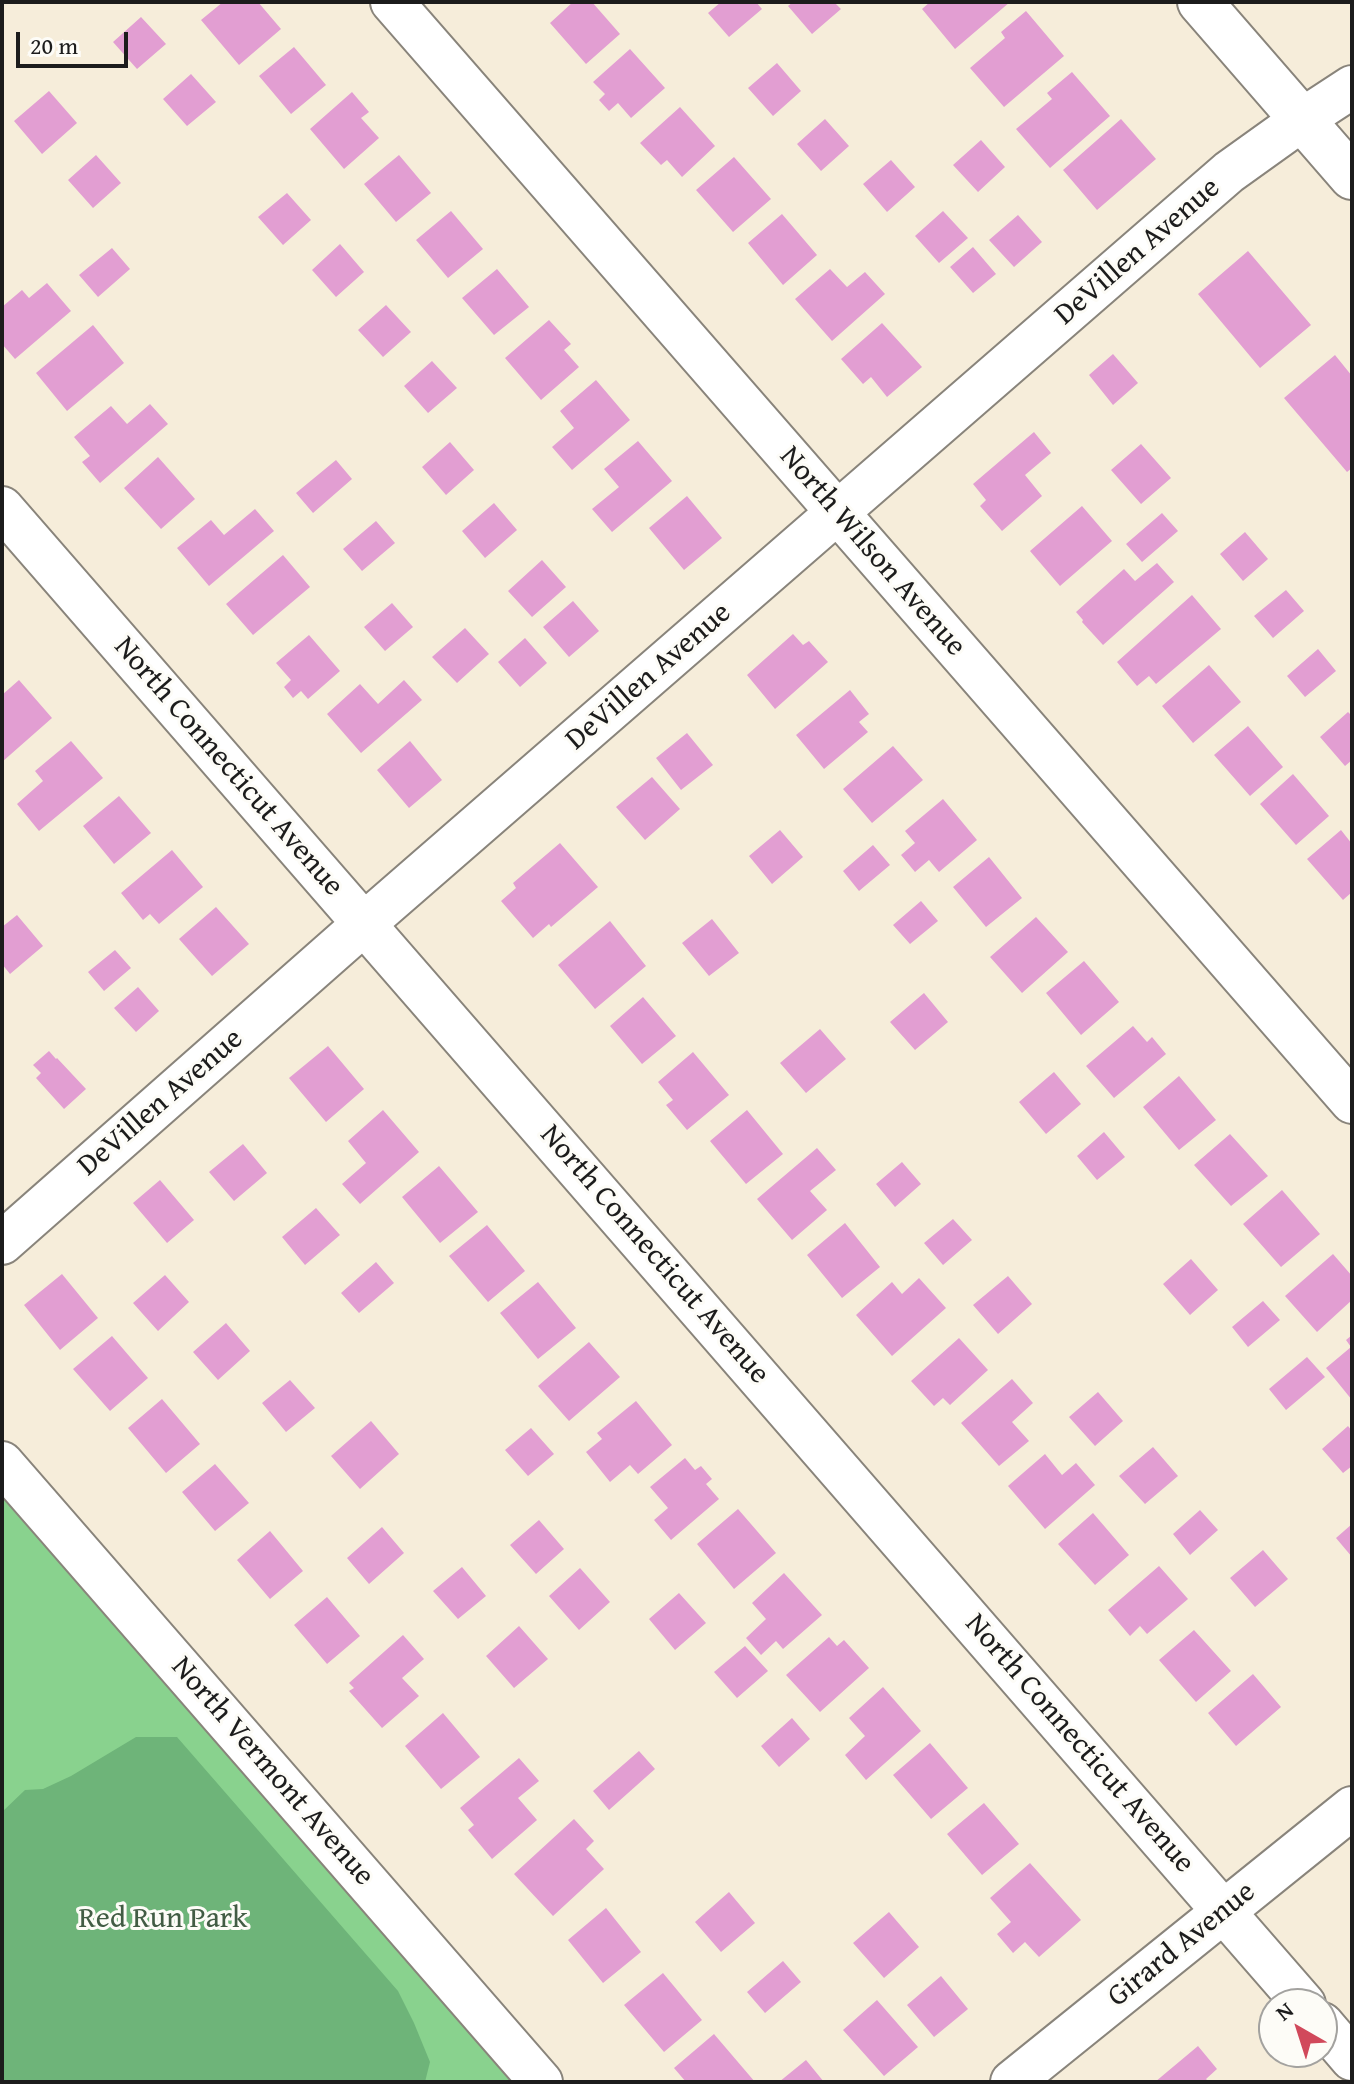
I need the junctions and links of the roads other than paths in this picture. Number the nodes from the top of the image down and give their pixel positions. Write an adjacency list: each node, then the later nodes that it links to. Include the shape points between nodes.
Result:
1 (392, 2): 7 (street, North Wilson Avenue)
2 (1200, 2): 4 (street)
3 (1352, 87): 4 (street, DeVillen Avenue)
4 (1303, 119): 5 (street); 7 (street, DeVillen Avenue, via 1229,172)
5 (1352, 177)
6 (2, 508): 8 (street, North Connecticut Avenue)
7 (838, 512): 8 (street, DeVillen Avenue); 9 (street, North Wilson Avenue)
8 (365, 923): 10 (street, DeVillen Avenue); 13 (street, North Connecticut Avenue)
9 (1352, 1102)
10 (2, 1243)
11 (2, 1463): 17 (street, North Vermont Avenue)
12 (1352, 1808): 13 (street, Girard Avenue)
13 (1224, 1912): 14 (street, North Connecticut Avenue); 18 (street, Girard Avenue)
14 (1290, 1988)
15 (1338, 2043): 16 (street)
16 (1352, 2059)
17 (541, 2082)
18 (1012, 2082)

